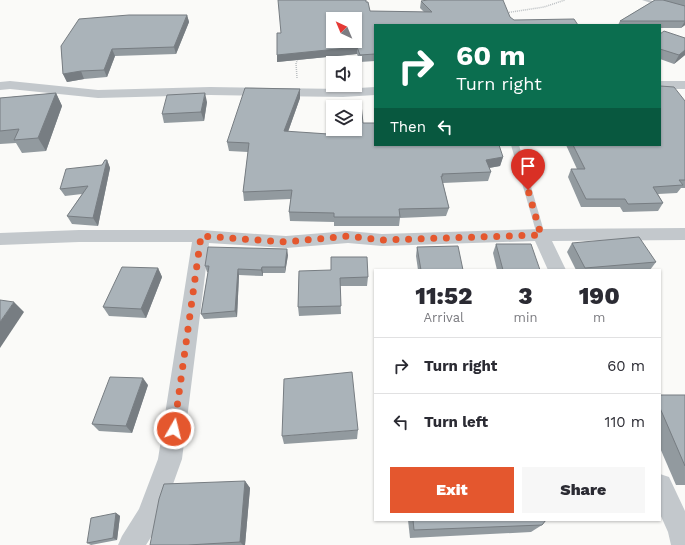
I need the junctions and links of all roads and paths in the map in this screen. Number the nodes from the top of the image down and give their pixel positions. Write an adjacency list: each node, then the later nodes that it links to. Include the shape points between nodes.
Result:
1 (565, 0): 4 (path, via 544,7)
2 (644, 0): 3 (lane)
3 (685, 12)
4 (502, 13)
5 (301, 51): 10 (path, via 296,63)
6 (661, 85): 7 (street)
7 (685, 85)
8 (0, 86): 10 (street, via 98,94 210,91)
9 (374, 91): 10 (street, via 343,94)
10 (297, 93)
11 (516, 146): 13 (lane)
12 (685, 234): 13 (street)
13 (541, 235): 14 (street, via 382,240 348,236 286,242); 16 (street)
14 (201, 236): 15 (street); 18 (street, via 170,459 149,517)
15 (0, 239)
16 (558, 269)
17 (661, 488): 19 (street, via 681,531)
18 (131, 545)
19 (684, 545)

